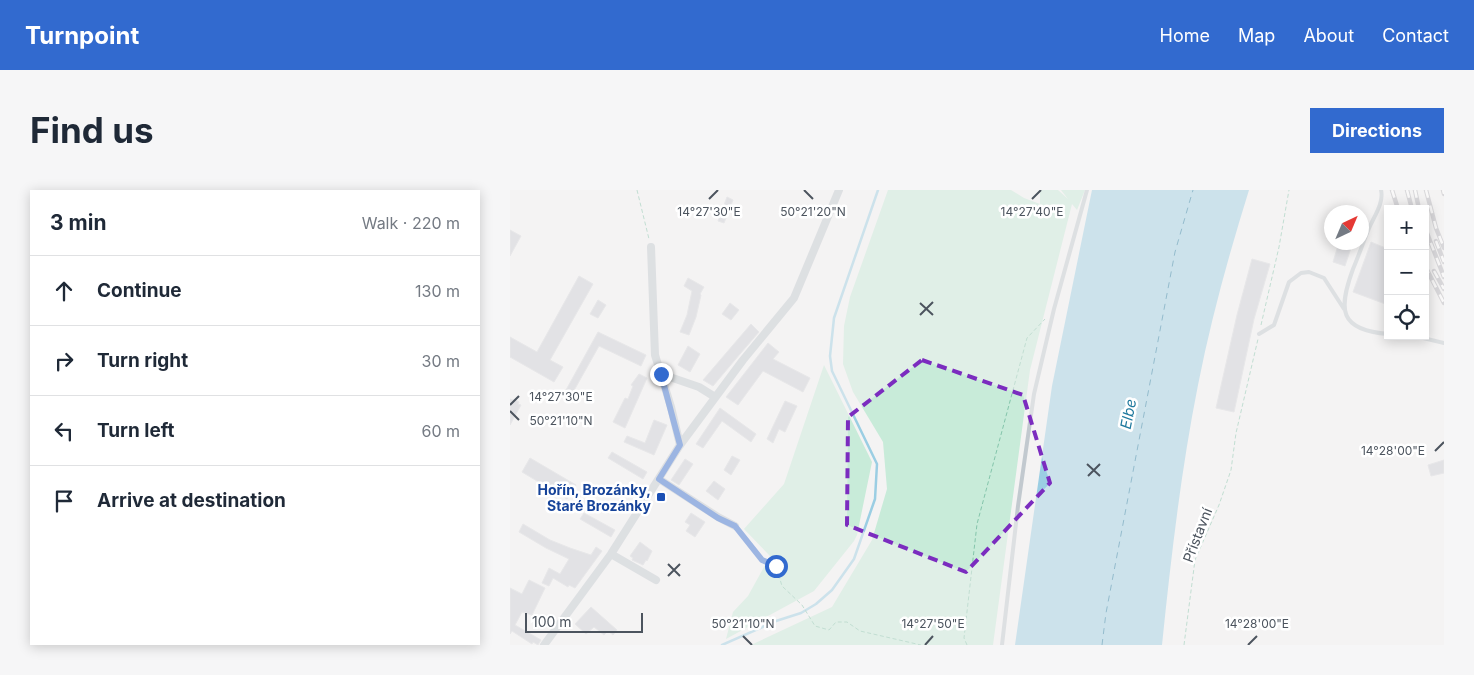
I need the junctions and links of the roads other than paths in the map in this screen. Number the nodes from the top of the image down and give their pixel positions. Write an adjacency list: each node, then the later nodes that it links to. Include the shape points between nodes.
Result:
1 (839, 190): 11 (street, via 794,298)
2 (1086, 190): 18 (lane, via 1034,394)
3 (1381, 190): 5 (lane, via 1380,206 1345,290)
4 (651, 247): 10 (street, via 656,355)
5 (1344, 308): 6 (lane, via 1352,324 1360,330); 7 (lane, via 1324,278 1309,272 1301,273 1289,282 1274,325)
6 (1384, 333)
7 (1259, 334)
8 (1429, 339): 9 (lane)
9 (1444, 343)
10 (661, 374): 11 (street, via 699,387); 12 (street)
11 (716, 397): 12 (street)
12 (680, 445): 13 (street)
13 (659, 479): 14 (street); 15 (street)
14 (735, 526)
15 (611, 554): 16 (street); 17 (street)
16 (656, 580)
17 (544, 645)
18 (1002, 645)

